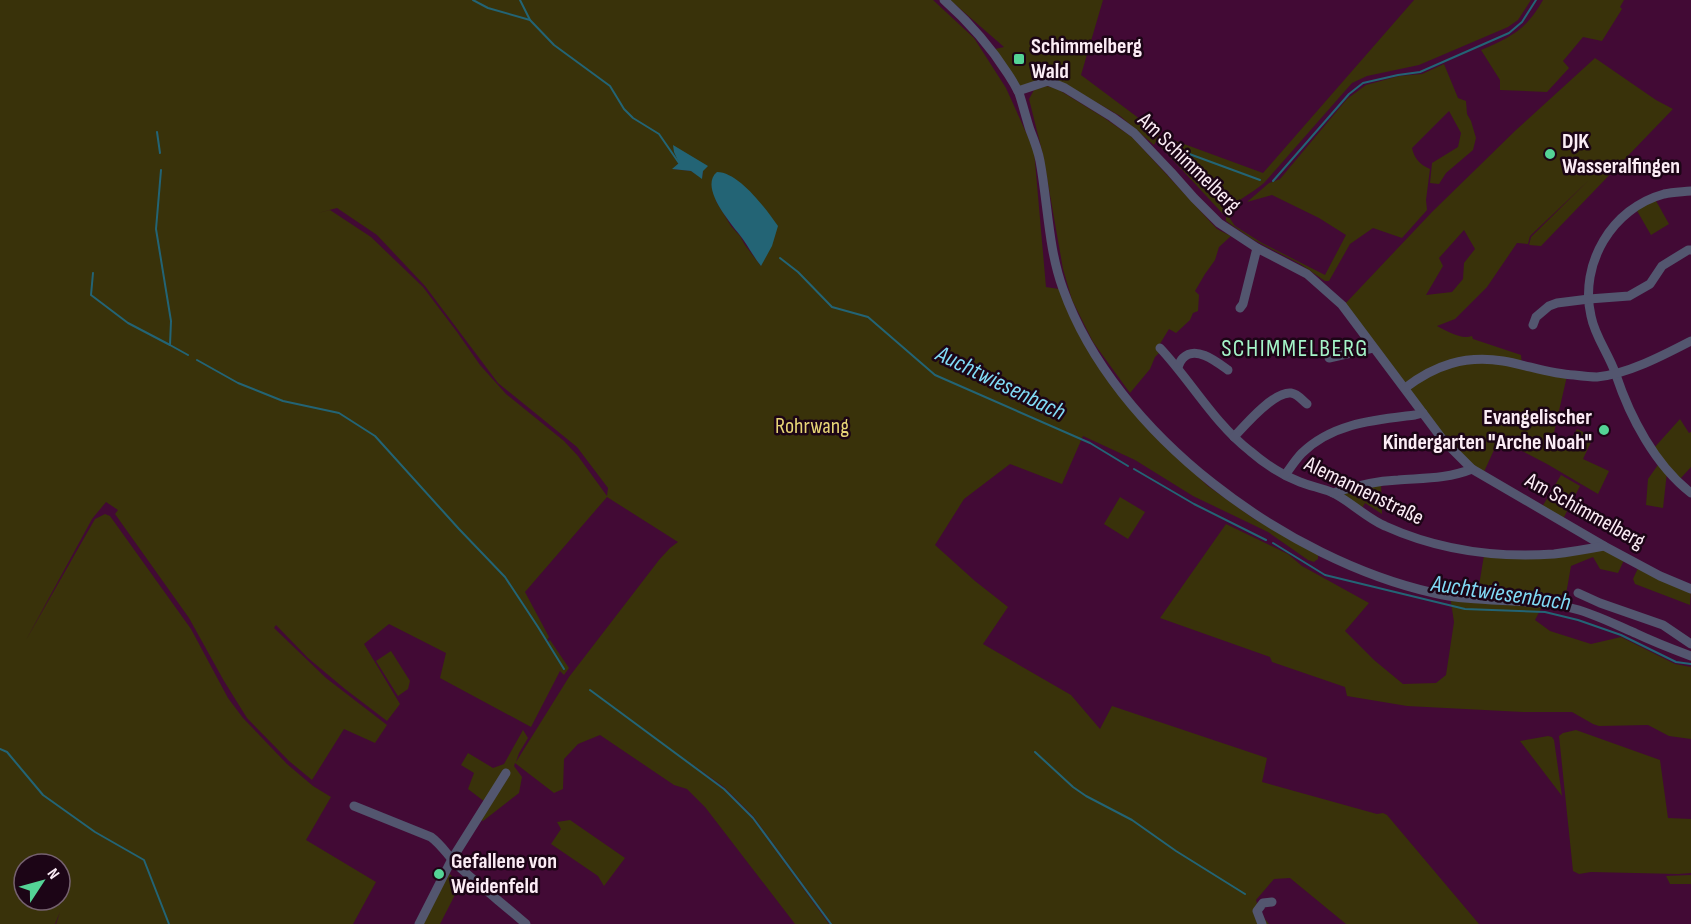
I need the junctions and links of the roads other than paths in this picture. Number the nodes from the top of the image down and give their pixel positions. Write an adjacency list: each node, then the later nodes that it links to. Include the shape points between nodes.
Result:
1 (944, 0): 2 (street, via 993,50)
2 (1018, 91): 4 (street, Am Schimmelberg, via 1048,81 1112,117 1134,133 1219,223); 29 (street, via 1040,159 1052,251 1077,320 1118,388 1171,446 1214,485 1290,536 1337,561 1391,582 1443,595 1577,609)
3 (1691, 191): 6 (street, via 1662,195 1625,214 1608,232 1596,255)
4 (1257, 248): 7 (street); 11 (street, Am Schimmelberg, via 1307,274 1332,294)
5 (1691, 250): 6 (street, via 1662,266 1650,285 1629,296)
6 (1589, 299): 8 (street, via 1549,306 1536,317); 16 (street, via 1595,330)
7 (1240, 308)
8 (1533, 326)
9 (1689, 342): 12 (street); 16 (street)
10 (1160, 348): 14 (street, Alemannenstraße)
11 (1373, 348): 13 (street); 17 (street, Am Schimmelberg)
12 (1691, 354)
13 (1329, 358)
14 (1178, 367): 15 (street, via 1183,357 1193,353 1202,354); 20 (street, Alemannenstraße)
15 (1228, 370)
16 (1615, 373): 17 (street, via 1597,377 1569,375 1504,362 1460,360 1419,377); 24 (street, via 1646,438 1668,471)
17 (1405, 388): 19 (street, Am Schimmelberg)
18 (1307, 404): 20 (street, via 1291,393 1280,396)
19 (1423, 413): 21 (street, Am Schimmelberg); 22 (street, via 1343,427 1314,442)
20 (1234, 437): 22 (street, Alemannenstraße)
21 (1472, 469): 23 (street, via 1458,475 1381,481); 25 (street, Am Schimmelberg)
22 (1285, 475): 23 (street, Alemannenstraße)
23 (1333, 493): 25 (street, Alemannenstraße, via 1382,525 1446,547 1529,555)
24 (1691, 493)
25 (1604, 546): 26 (street, Am Schimmelberg)
26 (1691, 589)
27 (1578, 593): 28 (street)
28 (1663, 625): 29 (street); 30 (street)
29 (1655, 642): 31 (street)
30 (1691, 644)
31 (1691, 656)
32 (506, 772): 34 (street)
33 (354, 806): 34 (street, via 431,837)
34 (452, 859): 36 (street); 37 (street)
35 (1272, 902): 38 (street, via 1263,903 1257,911)
36 (419, 924)
37 (526, 924)
38 (1262, 924)

